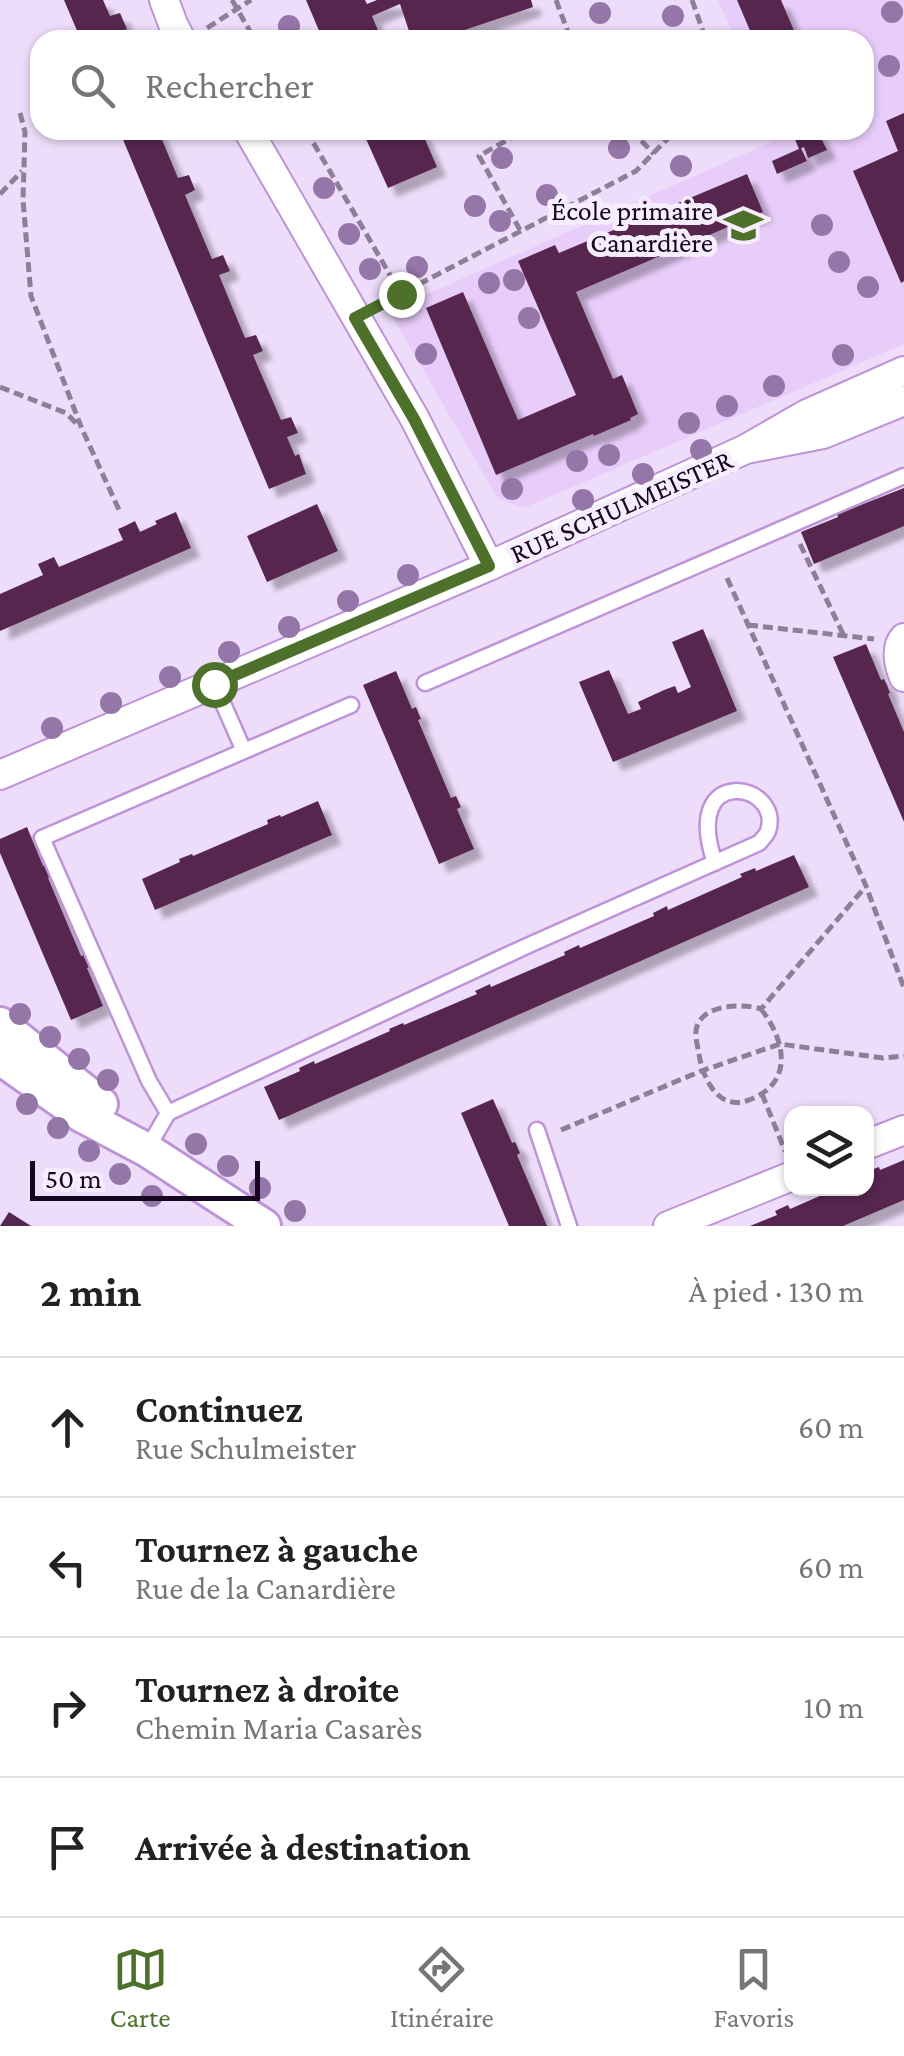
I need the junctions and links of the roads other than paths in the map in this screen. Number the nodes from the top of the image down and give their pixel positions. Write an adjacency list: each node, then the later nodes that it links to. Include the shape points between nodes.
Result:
1 (164, 0): 2 (street, via 173,24)
2 (184, 30)
3 (254, 140): 8 (street, via 414,419)
4 (904, 372): 6 (street, RUE SCHULMEISTER)
5 (904, 401): 6 (street, RUE SCHULMEISTER, via 824,434)
6 (746, 449): 8 (street, RUE SCHULMEISTER)
7 (904, 476): 11 (lane)
8 (489, 566): 12 (street, RUE SCHULMEISTER)
9 (902, 640): 10 (street)
10 (904, 677)
11 (425, 683)
12 (214, 684): 14 (lane); 15 (street, RUE SCHULMEISTER)
13 (351, 705): 14 (lane)
14 (244, 751): 19 (lane, via 42,838)
15 (0, 776)
16 (715, 862): 16 (lane, via 759,844 768,832 769,814 744,790 728,790 708,811); 19 (lane)
17 (0, 1024): 23 (street, via 111,1112)
18 (0, 1058): 23 (street)
19 (168, 1113): 23 (lane)
20 (904, 1130): 22 (street)
21 (539, 1135): 26 (lane)
22 (874, 1142)
23 (147, 1150): 25 (street)
24 (784, 1167): 27 (street)
25 (264, 1226)
26 (569, 1226)
27 (668, 1226)

